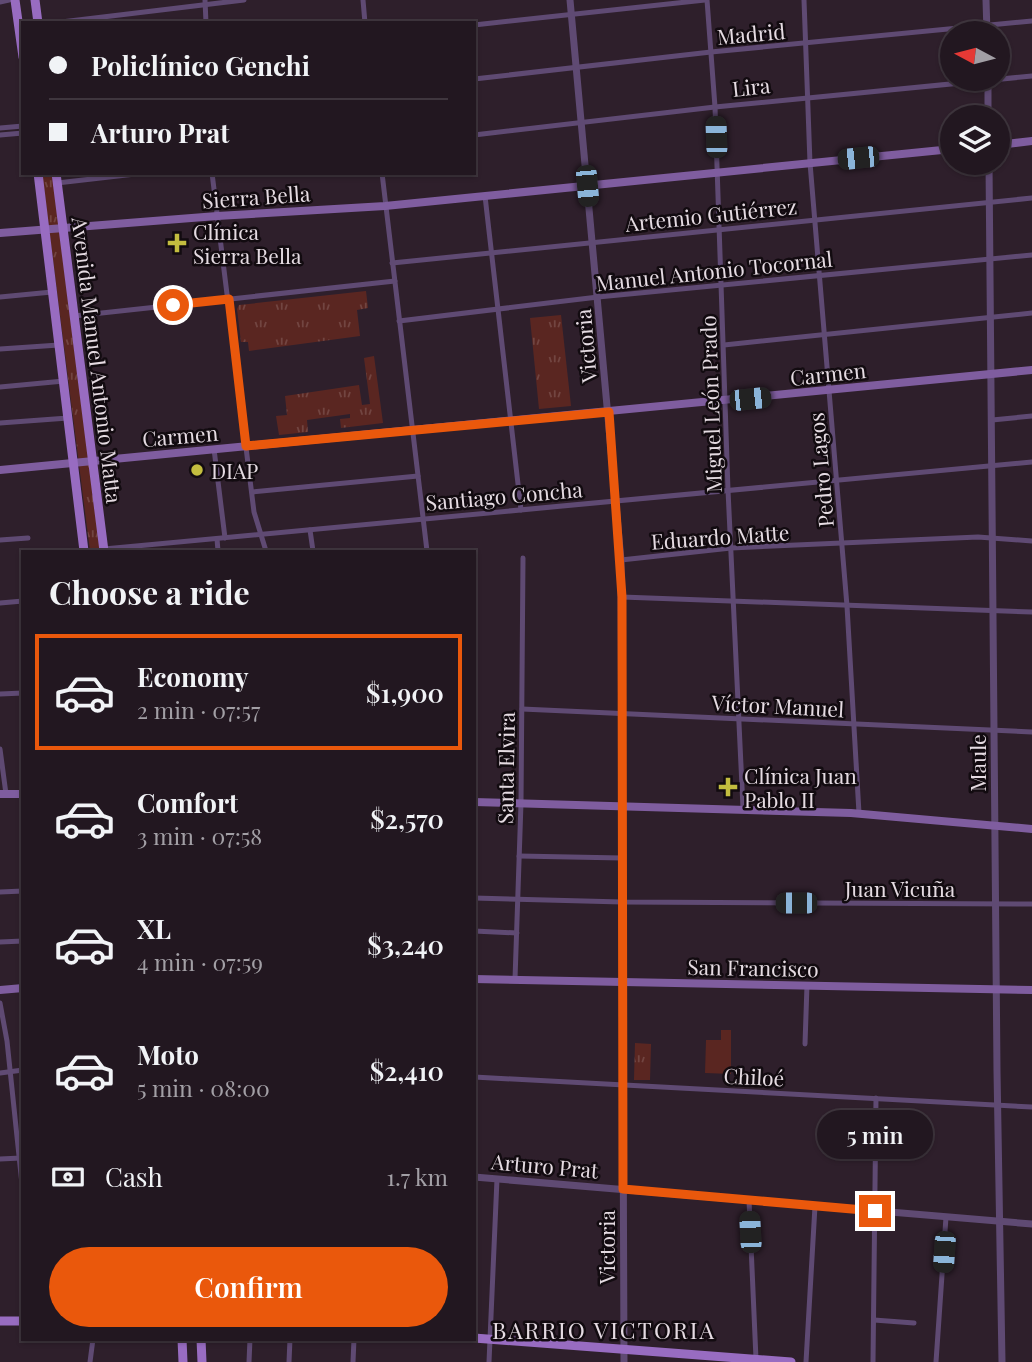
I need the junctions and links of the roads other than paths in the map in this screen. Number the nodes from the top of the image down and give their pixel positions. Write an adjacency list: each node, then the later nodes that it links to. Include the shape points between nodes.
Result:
1 (9, 0): 10 (street)
2 (15, 0): 22 (main road)
3 (35, 0): 13 (main road)
4 (244, 0): 11 (street)
5 (363, 0): 16 (street)
6 (570, 0): 12 (street, Victoria)
7 (706, 0): 12 (street); 24 (street, Miguel León Prado)
8 (804, 0): 23 (street, Pedro Lagos)
9 (986, 0): 17 (street)
10 (0, 2)
11 (205, 2): 14 (street); 15 (street)
12 (572, 14): 19 (street); 25 (street, Victoria)
13 (38, 21)
14 (67, 21)
15 (206, 21)
16 (365, 21)
17 (987, 21)
18 (1032, 21): 20 (street, Madrid)
19 (476, 25)
20 (1010, 25)
21 (940, 33): 23 (street, Madrid)
22 (21, 43)
23 (806, 44): 24 (street, Madrid); 30 (street, Pedro Lagos)
24 (711, 52): 25 (street, Madrid); 31 (street, Miguel León Prado)
25 (576, 67): 28 (street, Madrid); 32 (street, Victoria)
26 (1032, 76): 27 (street, Lira)
27 (1010, 78)
28 (476, 79)
29 (940, 84): 30 (street, Lira)
30 (808, 98): 31 (street, Lira); 41 (street, Pedro Lagos)
31 (715, 107): 32 (street, Lira); 42 (street, Miguel León Prado)
32 (581, 122): 37 (street, Lira); 49 (street, Victoria)
33 (21, 127): 34 (street)
34 (0, 128)
35 (21, 134): 36 (street)
36 (0, 135)
37 (476, 135)
38 (1032, 141): 39 (main road)
39 (1010, 144)
40 (940, 150): 41 (main road, Sierra Bella)
41 (810, 163): 42 (main road, Sierra Bella); 55 (street, Pedro Lagos)
42 (717, 172): 49 (main road, Sierra Bella); 57 (street, Miguel León Prado)
43 (38, 175): 58 (main road, Avenida Manuel Antonio Matta)
44 (109, 175): 48 (street)
45 (212, 175): 54 (street)
46 (382, 175): 53 (street)
47 (989, 175): 52 (street, Maule)
48 (57, 178): 56 (main road, Avenida Manuel Antonio Matta)
49 (587, 186): 50 (main road, Sierra Bella); 60 (street, Victoria)
50 (485, 196): 53 (main road, Sierra Bella); 61 (street)
51 (1032, 198): 52 (street, Artemio Gutiérrez)
52 (990, 202): 55 (street, Artemio Gutiérrez); 63 (street, Maule)
53 (386, 206): 54 (main road, Sierra Bella); 64 (street)
54 (217, 216): 56 (main road, Sierra Bella); 71 (street)
55 (815, 219): 57 (street, Artemio Gutiérrez); 65 (street, Pedro Lagos)
56 (63, 228): 58 (main road); 74 (main road, Avenida Manuel Antonio Matta)
57 (720, 229): 60 (street, Artemio Gutiérrez); 67 (street, Miguel León Prado)
58 (44, 230): 59 (main road); 68 (main road, Avenida Manuel Antonio Matta)
59 (0, 233)
60 (593, 242): 61 (street, Artemio Gutiérrez); 70 (street, Victoria)
61 (492, 252): 64 (street, Artemio Gutiérrez); 72 (street)
62 (1032, 255): 63 (street, Manuel Antonio Tocornal)
63 (990, 259): 65 (street, Manuel Antonio Tocornal); 75 (street, Maule)
64 (393, 263): 66 (street)
65 (820, 276): 67 (street, Manuel Antonio Tocornal); 77 (street, Pedro Lagos)
66 (395, 281): 71 (street); 76 (street)
67 (722, 285): 70 (street, Manuel Antonio Tocornal); 79 (street, Miguel León Prado)
68 (52, 292): 69 (street); 78 (main road, Avenida Manuel Antonio Matta)
69 (0, 297)
70 (598, 297): 72 (street, Manuel Antonio Tocornal); 87 (street, Victoria)
71 (229, 299): 74 (street); 94 (street)
72 (498, 309): 76 (street, Manuel Antonio Tocornal); 91 (street)
73 (1032, 313): 75 (street)
74 (74, 316): 96 (main road, Avenida Manuel Antonio Matta)
75 (991, 317): 77 (street); 82 (street, Maule)
76 (400, 321): 93 (street)
77 (825, 334): 79 (street); 85 (street, Pedro Lagos)
78 (59, 345): 80 (street); 83 (main road, Avenida Manuel Antonio Matta)
79 (724, 345): 86 (street, Miguel León Prado)
80 (0, 349)
81 (1032, 370): 82 (main road, Carmen)
82 (992, 374): 85 (main road, Carmen); 90 (street, Maule)
83 (64, 382): 84 (street); 89 (main road, Avenida Manuel Antonio Matta)
84 (0, 387)
85 (830, 391): 86 (main road, Carmen); 102 (street, Pedro Lagos)
86 (726, 401): 87 (main road, Carmen); 103 (street, Miguel León Prado)
87 (609, 412): 91 (main road, Carmen); 105 (street, Victoria)
88 (1032, 416): 90 (street)
89 (68, 418): 92 (street); 98 (main road, Avenida Manuel Antonio Matta)
90 (992, 420): 99 (street, Maule)
91 (511, 421): 93 (main road, Carmen); 106 (street)
92 (0, 423)
93 (413, 430): 94 (main road, Carmen); 101 (street)
94 (246, 446): 95 (main road, Carmen); 104 (street)
95 (214, 449): 96 (main road, Carmen); 111 (street)
96 (93, 461): 98 (main road, Carmen); 119 (main road, Avenida Manuel Antonio Matta)
97 (1032, 462): 99 (street, Santiago Concha)
98 (74, 463): 100 (main road, Carmen); 118 (main road, Avenida Manuel Antonio Matta)
99 (992, 466): 102 (street, Santiago Concha); 113 (street, Maule)
100 (0, 470)
101 (418, 476): 104 (street); 107 (street)
102 (837, 480): 103 (street, Santiago Concha); 116 (street, Pedro Lagos)
103 (728, 490): 105 (street, Santiago Concha); 117 (street, Miguel León Prado)
104 (252, 492): 109 (street)
105 (616, 501): 106 (street, Santiago Concha); 125 (street, Victoria)
106 (521, 510): 107 (street, Santiago Concha)
107 (423, 518): 108 (street, Santiago Concha); 123 (street)
108 (310, 530): 109 (street, Santiago Concha); 122 (street)
109 (261, 535): 111 (street, Santiago Concha); 121 (street)
110 (28, 538): 114 (street)
111 (225, 538): 112 (street, Santiago Concha)
112 (217, 539): 119 (street, Santiago Concha); 120 (street)
113 (992, 539): 115 (street, Eduardo Matte); 116 (street, Eduardo Matte); 131 (street, Maule)
114 (0, 540)
115 (1032, 541)
116 (842, 544): 117 (street, Eduardo Matte); 130 (street, Pedro Lagos)
117 (731, 548): 125 (street, Eduardo Matte); 128 (street, Miguel León Prado)
118 (84, 550)
119 (104, 550)
120 (218, 550)
121 (266, 550)
122 (313, 550)
123 (427, 550)
124 (523, 558): 135 (street, Santa Elvira)
125 (621, 559): 126 (street, Victoria)
126 (622, 597): 128 (street); 136 (street, Victoria, via 618,675)
127 (21, 601): 129 (street)
128 (734, 601): 130 (street); 137 (street, Miguel León Prado)
129 (0, 603)
130 (847, 606): 131 (street); 138 (street, Pedro Lagos)
131 (993, 610): 132 (street); 139 (street, Maule)
132 (1032, 612)
133 (21, 693): 134 (street)
134 (0, 694)
135 (522, 709): 136 (street, Víctor Manuel); 145 (street, Santa Elvira)
136 (622, 713): 137 (street, Víctor Manuel); 146 (street, Victoria)
137 (739, 719): 138 (street, Víctor Manuel); 147 (street, Miguel León Prado)
138 (854, 724): 139 (street, Víctor Manuel); 148 (street, Pedro Lagos)
139 (994, 730): 140 (street, Víctor Manuel); 149 (street, Maule)
140 (1032, 732)
141 (0, 749): 142 (street)
142 (3, 794): 143 (main road)
143 (21, 794)
144 (476, 802): 145 (main road)
145 (521, 803): 146 (main road); 151 (street, Santa Elvira)
146 (622, 805): 147 (main road); 152 (street, Victoria)
147 (743, 808): 148 (main road)
148 (859, 813): 149 (main road)
149 (995, 826): 150 (main road); 158 (street, Maule)
150 (1032, 829)
151 (519, 856): 152 (street); 156 (street, Santa Elvira)
152 (622, 858): 157 (street, Victoria)
153 (21, 891): 154 (street)
154 (0, 892)
155 (476, 898): 156 (street, Juan Vicuña)
156 (518, 899): 157 (street, Juan Vicuña); 161 (street, Santa Elvira)
157 (622, 902): 158 (street, Juan Vicuña); 166 (street, Victoria)
158 (995, 904): 159 (street, Juan Vicuña); 170 (street, Maule)
159 (1032, 904)
160 (476, 931): 161 (street)
161 (517, 933): 165 (street, Santa Elvira)
162 (21, 941): 163 (street)
163 (0, 942)
164 (476, 978): 165 (main road, San Francisco)
165 (515, 979): 166 (main road, San Francisco)
166 (622, 982): 167 (main road, San Francisco); 178 (street, Victoria)
167 (807, 985): 170 (main road, San Francisco); 173 (street)
168 (21, 988): 169 (main road)
169 (0, 990)
170 (996, 990): 171 (main road, San Francisco); 180 (street, Maule)
171 (1032, 990)
172 (0, 1003): 175 (street)
173 (805, 1044)
174 (21, 1070): 175 (street)
175 (11, 1072): 176 (street); 182 (street)
176 (0, 1073)
177 (476, 1077): 178 (street, Chiloé)
178 (623, 1085): 179 (street, Chiloé); 186 (street, Victoria)
179 (876, 1098): 180 (street, Chiloé); 189 (street)
180 (997, 1105): 181 (street, Chiloé); 191 (street, Maule)
181 (1032, 1107)
182 (21, 1158): 183 (street)
183 (0, 1159)
184 (476, 1177): 185 (street, Arturo Prat)
185 (497, 1179): 186 (street, Arturo Prat); 198 (street)
186 (623, 1189): 187 (street, Arturo Prat); 205 (street, Victoria)
187 (748, 1200): 188 (street, Arturo Prat); 207 (street)
188 (815, 1206): 189 (street, Arturo Prat); 217 (street)
189 (875, 1211): 190 (street, Arturo Prat); 193 (street)
190 (946, 1217): 191 (street, Arturo Prat); 219 (street)
191 (999, 1221): 192 (street, Arturo Prat); 220 (street, Maule)
192 (1032, 1224)
193 (874, 1320): 196 (street); 218 (street)
194 (0, 1321): 195 (main road)
195 (21, 1321)
196 (914, 1323)
197 (476, 1338): 198 (main road)
198 (491, 1339): 205 (main road); 214 (street)
199 (93, 1341): 208 (street)
200 (182, 1341): 209 (main road)
201 (201, 1341): 210 (main road)
202 (250, 1341): 211 (street)
203 (290, 1341): 212 (street)
204 (354, 1341): 213 (street)
205 (624, 1349): 206 (main road); 215 (street, Victoria)
206 (675, 1358): 207 (main road)
207 (756, 1359): 216 (main road)
208 (90, 1362)
209 (183, 1362)
210 (202, 1362)
211 (249, 1362)
212 (289, 1362)
213 (353, 1362)
214 (489, 1362)
215 (624, 1362)
216 (791, 1362)
217 (806, 1362)
218 (873, 1362)
219 (936, 1362)
220 (1002, 1362)

